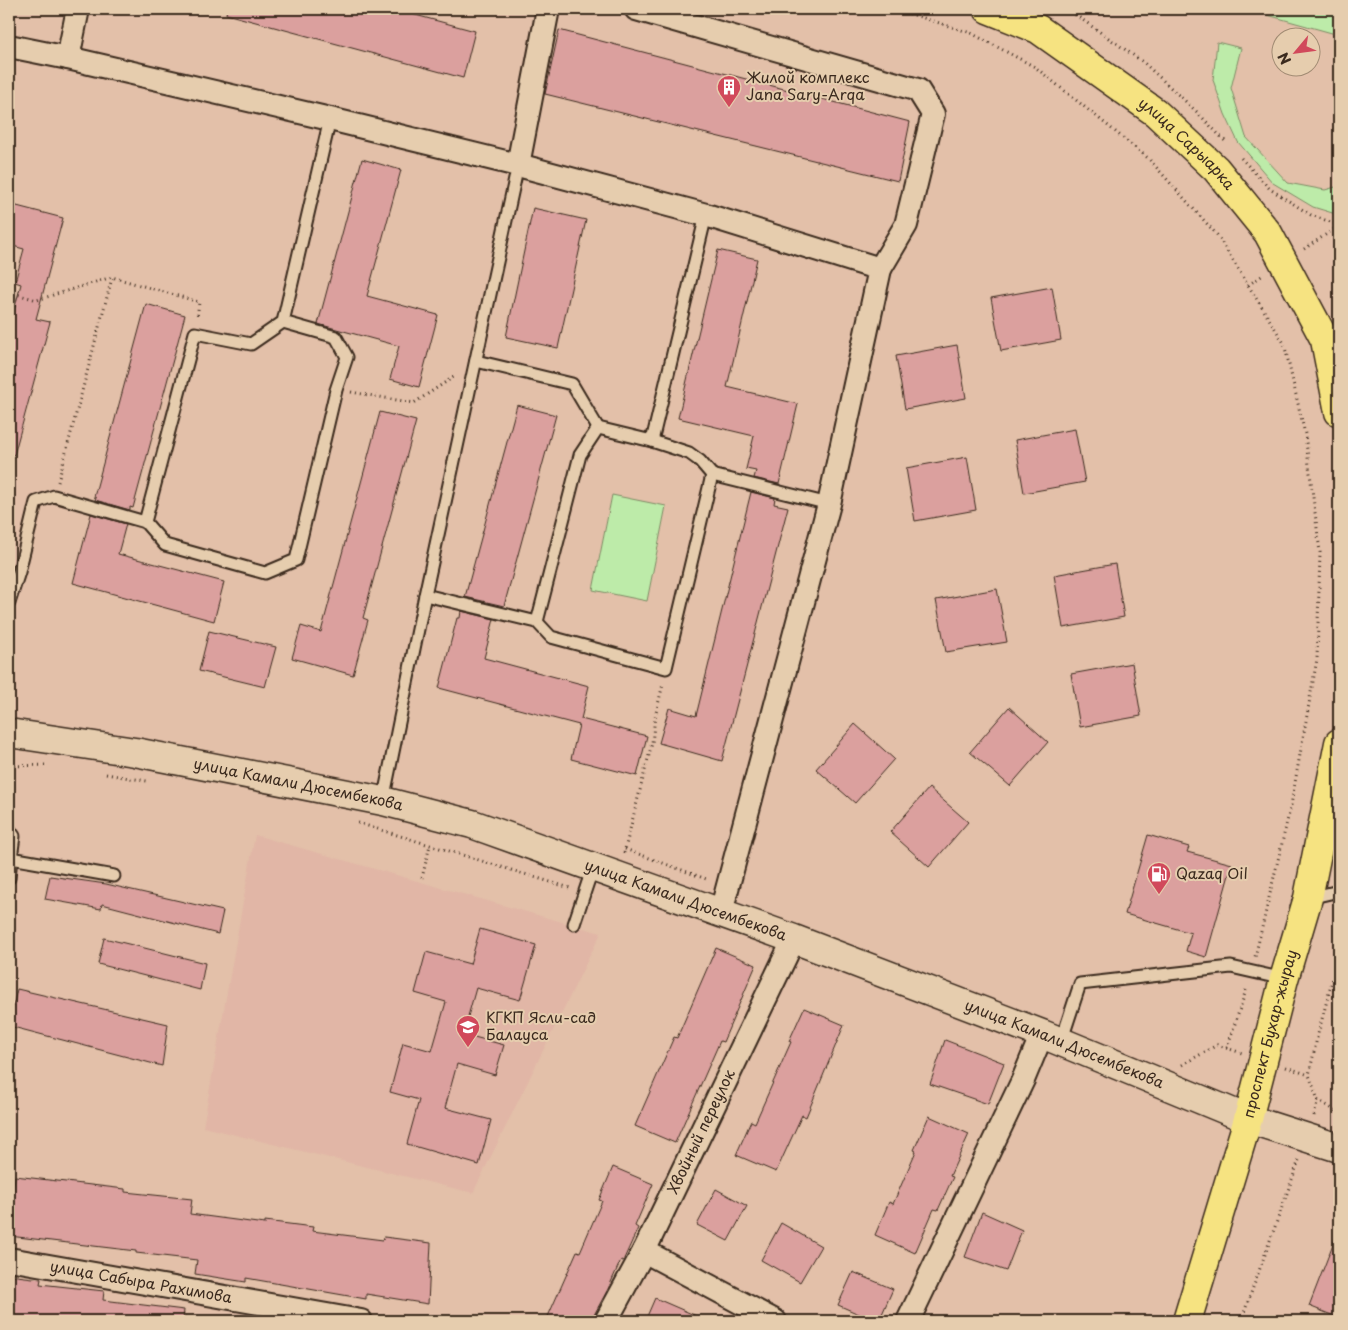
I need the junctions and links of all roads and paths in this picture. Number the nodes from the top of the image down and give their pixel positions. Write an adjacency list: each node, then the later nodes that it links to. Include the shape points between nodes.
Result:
1 (78, 9): 7 (street)
2 (548, 9): 9 (street)
3 (636, 9): 11 (street, via 918,90 933,114 906,225)
4 (895, 9): 53 (path, via 971,33 1035,67 1148,158 1217,235 1284,343 1305,434 1320,552 1317,660 1290,805)
5 (988, 9): 16 (main road, улица Сарыарка, via 1038,29 1155,112 1216,170 1268,232)
6 (9, 46): 7 (street)
7 (68, 58): 8 (street)
8 (330, 120): 9 (street); 14 (lane)
9 (518, 165): 10 (street); 17 (lane)
10 (706, 215): 11 (street); 21 (lane)
11 (880, 269): 24 (street)
12 (112, 277): 13 (path, via 37,300); 15 (path, via 199,302); 23 (path)
13 (9, 292)
14 (283, 322): 15 (lane, via 251,344); 18 (lane, via 336,337 347,357)
15 (195, 333): 25 (lane)
16 (1332, 334): 19 (main road)
17 (476, 361): 18 (path, via 414,403); 20 (lane, via 572,384); 26 (lane)
18 (336, 390): 25 (lane, via 296,560 265,573 165,545)
19 (1339, 412)
20 (598, 428): 21 (lane); 28 (lane, via 580,455)
21 (652, 441): 22 (lane, via 689,453)
22 (712, 475): 24 (lane); 29 (lane)
23 (54, 496): 25 (lane); 27 (lane, via 36,502)
24 (829, 504): 49 (street)
25 (145, 522)
26 (425, 595): 28 (lane); 36 (lane)
27 (9, 603)
28 (537, 622): 29 (lane, via 551,636)
29 (666, 668): 43 (path, via 652,743)
30 (9, 733): 36 (main road, улица Камали Дюсембекова, via 135,752)
31 (1339, 743): 48 (main road, проспект Бухар-жырау)
32 (52, 764): 33 (path)
33 (9, 766)
34 (101, 774): 35 (path)
35 (149, 782)
36 (383, 801): 41 (main road, улица Камали Дюсембекова, via 472,824)
37 (356, 822): 39 (path)
38 (9, 829): 40 (lane, via 14,836)
39 (430, 845): 45 (path); 47 (path)
40 (11, 858): 42 (lane); 44 (lane)
41 (593, 866): 43 (main road, улица Камали Дюсембекова); 47 (lane)
42 (114, 876)
43 (618, 876): 49 (main road, улица Камали Дюсембекова)
44 (9, 878)
45 (422, 878)
46 (1339, 891): 48 (lane)
47 (584, 894): 50 (lane)
48 (1308, 898): 54 (main road, проспект Бухар-жырау)
49 (721, 912): 51 (main road, улица Камали Дюсембекова)
50 (574, 924)
51 (794, 939): 55 (main road, улица Камали Дюсембекова); 62 (street, Хвойный переулок)
52 (1339, 955): 57 (path, via 1309,1074)
53 (1251, 972): 54 (lane); 55 (lane, via 1231,967 1080,984); 56 (path)
54 (1284, 979): 59 (main road, проспект Бухар-жырау)
55 (1052, 1038): 59 (main road, улица Камали Дюсембекова); 67 (street, via 1023,1080)
56 (1228, 1048)
57 (1318, 1100): 58 (path); 60 (path)
58 (1339, 1113)
59 (1248, 1119): 60 (main road, улица Камали Дюсембекова); 68 (main road, проспект Бухар-жырау)
60 (1307, 1138): 61 (main road, улица Камали Дюсембекова); 69 (path)
61 (1339, 1148)
62 (644, 1251): 65 (street, Хвойный переулок); 66 (street)
63 (9, 1259): 64 (street, улица Сабыра Рахимова)
64 (361, 1321)
65 (606, 1321)
66 (775, 1321)
67 (908, 1321)
68 (1187, 1321)
69 (1241, 1321)

